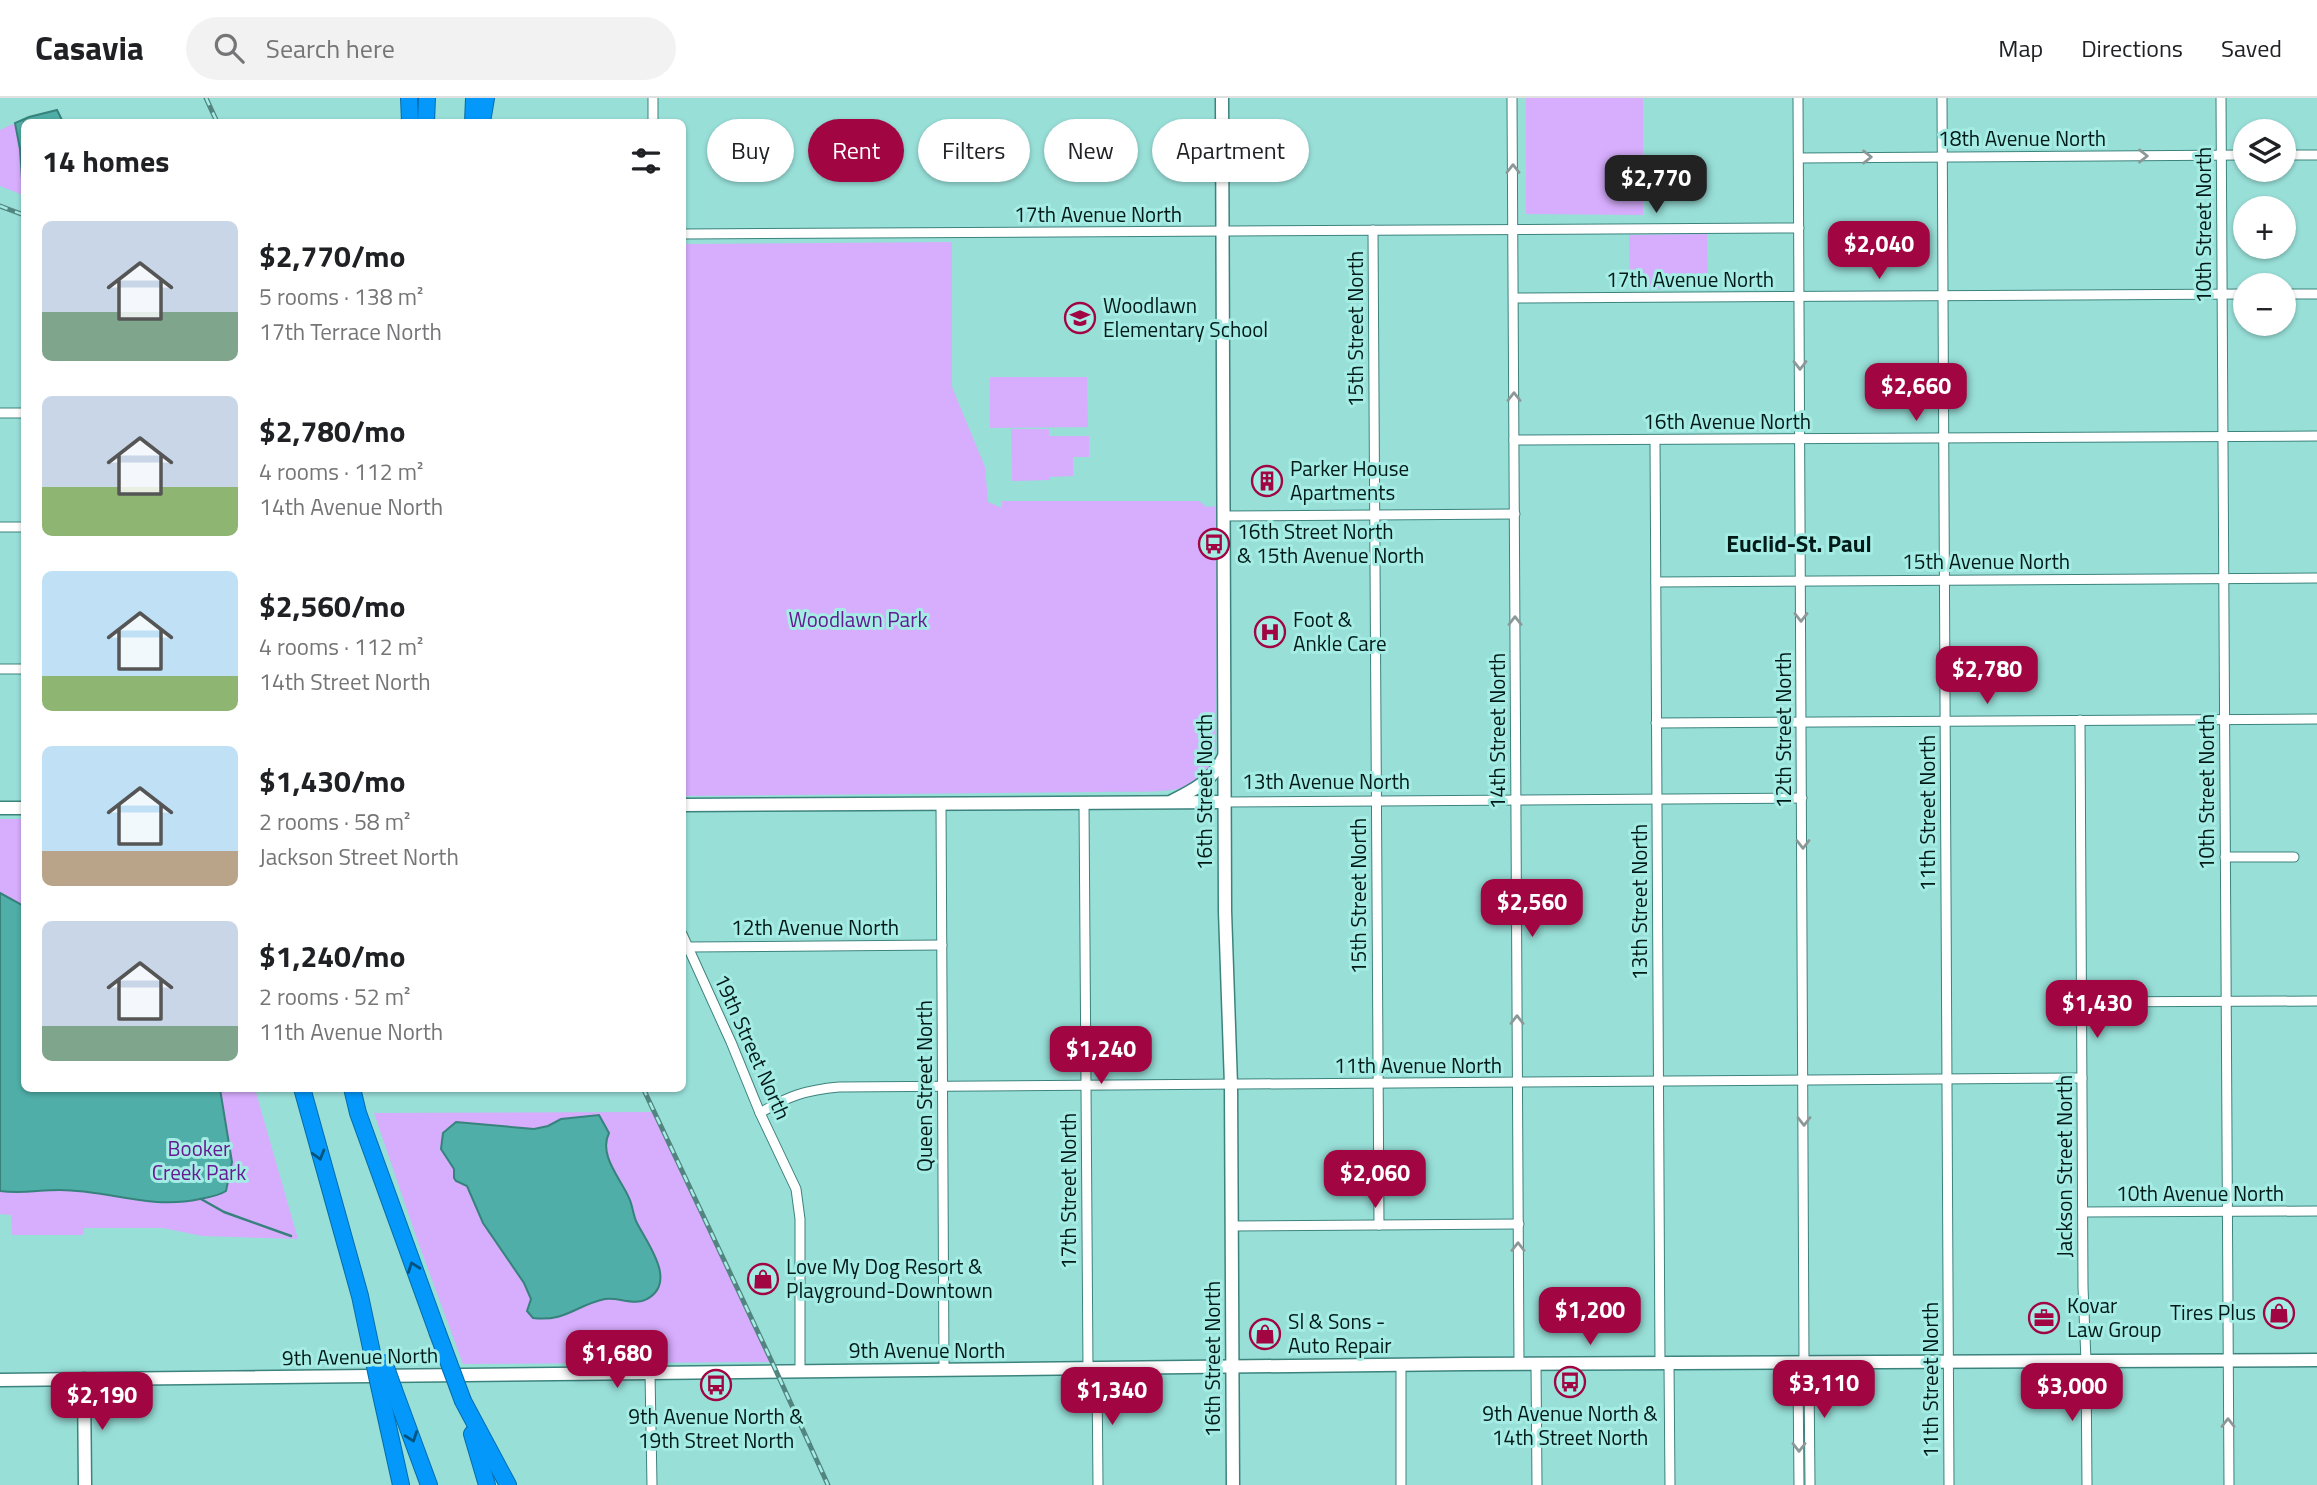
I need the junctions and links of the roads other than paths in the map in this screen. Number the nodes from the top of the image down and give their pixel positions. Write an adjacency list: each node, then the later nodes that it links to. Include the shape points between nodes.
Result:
1 (409, 98): 11 (highway)
2 (427, 98): 12 (highway)
3 (474, 98): 13 (highway)
4 (486, 98): 14 (highway)
5 (653, 98): 15 (street)
6 (1223, 98): 25 (street, 16th Street North)
7 (1512, 98): 24 (street, 14th Street North, one-way to 7)
8 (1798, 98): 21 (street, 12th Street North)
9 (1942, 98): 20 (street, 11th Street North)
10 (2221, 98): 16 (street, 10th Street North)
11 (410, 119)
12 (426, 119)
13 (473, 119)
14 (482, 119)
15 (653, 119)
16 (2221, 155): 17 (street, 18th Avenue North); 20 (street, 18th Avenue North, one-way to 16); 27 (street, 10th Street North)
17 (2233, 155)
18 (2296, 155): 19 (street)
19 (2317, 155)
20 (1942, 157): 21 (street, 18th Avenue North, one-way to 20); 31 (street, 11th Street North)
21 (1799, 158): 22 (street, 12th Street North)
22 (1799, 228): 24 (street, 17th Avenue North); 32 (street, 12th Street North)
23 (1373, 230): 24 (street, 17th Avenue North); 25 (street, 17th Avenue North); 43 (street, 15th Street North)
24 (1513, 230): 33 (street, 14th Street North)
25 (1223, 231): 26 (street, 17th Avenue North); 44 (street, 16th Street North)
26 (686, 234)
27 (2222, 294): 28 (street, 17th Avenue North); 31 (street, 17th Avenue North); 36 (street, 10th Street North)
28 (2233, 294)
29 (2296, 294): 30 (street)
30 (2317, 294)
31 (1943, 296): 32 (street, 17th Avenue North); 38 (street, 11th Street North)
32 (1800, 297): 33 (street, 17th Avenue North); 39 (street, 12th Street North, one-way to 39)
33 (1514, 298): 40 (street, 14th Street North, one-way to 33)
34 (0, 413): 35 (street)
35 (21, 413)
36 (2223, 436): 37 (street, 16th Avenue North); 38 (street, 16th Avenue North); 48 (street, 10th Street North)
37 (2317, 436)
38 (1943, 438): 39 (street, 16th Avenue North); 49 (street, 11th Street North)
39 (1800, 439): 41 (street, 16th Avenue North); 50 (street, 12th Street North)
40 (1514, 440): 41 (street, 16th Avenue North); 42 (street, 14th Street North)
41 (1655, 440): 51 (street, 13th Street North)
42 (1515, 514): 43 (street); 63 (street, 14th Street North, one-way to 42)
43 (1375, 515): 44 (street); 64 (street, 15th Street North)
44 (1224, 516): 60 (street, 16th Street North)
45 (0, 527): 46 (street)
46 (21, 527)
47 (2317, 578): 48 (street, 15th Avenue North)
48 (2223, 579): 49 (street, 15th Avenue North); 56 (street, 10th Street North)
49 (1944, 580): 50 (street, 15th Avenue North); 57 (street, 11th Street North)
50 (1801, 581): 51 (street, 15th Avenue North); 58 (street, 12th Street North, one-way to 58)
51 (1656, 582): 59 (street, 13th Street North)
52 (0, 669): 53 (street)
53 (21, 669)
54 (2317, 719): 56 (street)
55 (2080, 720): 56 (street); 57 (street); 78 (street, Jackson Street North)
56 (2224, 720): 72 (street, 10th Street North)
57 (1945, 721): 58 (street); 81 (street, 11th Street North)
58 (1802, 722): 59 (street); 62 (street, 12th Street North)
59 (1656, 723): 61 (street, 13th Street North)
60 (1224, 754): 65 (street, via 1203,785); 66 (street, 16th Street North)
61 (1657, 799): 62 (street, 13th Avenue North); 63 (street, 13th Avenue North); 83 (street, 13th Street North)
62 (1802, 799): 82 (street, 12th Street North, one-way to 82)
63 (1516, 800): 64 (street, 13th Avenue North); 84 (street, 14th Street North, one-way to 63)
64 (1376, 801): 66 (street, 13th Avenue North); 85 (street, 15th Street North)
65 (1168, 802): 66 (street, 13th Avenue North); 68 (street, 13th Avenue North)
66 (1225, 802): 86 (street, 16th Street North)
67 (941, 803): 68 (street, 13th Avenue North); 69 (street, 13th Avenue North); 75 (street, Queen Street North)
68 (1084, 803): 87 (street, 17th Street North)
69 (686, 805)
70 (0, 808): 71 (street)
71 (21, 808)
72 (2225, 857): 73 (street); 79 (street, 10th Street North)
73 (2294, 857)
74 (686, 943): 76 (street, 19th Street North)
75 (942, 945): 76 (street, 12th Avenue North); 88 (street, Queen Street North)
76 (688, 947): 91 (street, 19th Street North)
77 (2317, 1001): 79 (street)
78 (2082, 1002): 79 (street); 80 (street, Jackson Street North)
79 (2226, 1002): 92 (street, 10th Street North)
80 (2082, 1078): 81 (street, 11th Avenue North); 94 (street, Jackson Street North)
81 (1947, 1079): 82 (street, 11th Avenue North); 102 (street, 11th Street North)
82 (1804, 1080): 83 (street, 11th Avenue North); 101 (street, 12th Street North, one-way to 101)
83 (1658, 1081): 84 (street, 11th Avenue North); 105 (street, 13th Street North)
84 (1518, 1082): 85 (street, 11th Avenue North); 95 (street, 14th Street North)
85 (1378, 1083): 86 (street, 11th Avenue North); 96 (street, 15th Street North)
86 (1231, 1085): 87 (street, 11th Avenue North); 97 (street, 16th Street North)
87 (1086, 1086): 88 (street, 11th Avenue North); 109 (street, 17th Street North)
88 (943, 1087): 91 (street, 11th Avenue North, via 817,1089 785,1098); 108 (street, Queen Street North)
89 (303, 1092): 114 (highway, one-way to 114, bridge)
90 (353, 1092): 115 (highway, one-way to 90, bridge)
91 (760, 1113): 110 (street, 19th Street North, via 799,1203)
92 (2227, 1211): 93 (street, 10th Avenue North); 94 (street, 10th Avenue North); 100 (street, 10th Street North)
93 (2317, 1211)
94 (2083, 1212): 99 (street, Jackson Street North)
95 (1518, 1224): 96 (street); 103 (street, 14th Street North, one-way to 95)
96 (1378, 1225): 97 (street)
97 (1232, 1226): 107 (street, 16th Street North)
98 (2317, 1360): 100 (street, 9th Avenue North)
99 (2087, 1361): 100 (street, 9th Avenue North); 102 (street, 9th Avenue North); 130 (street, Jackson Street North)
100 (2228, 1361): 131 (street, 10th Street North, one-way to 100)
101 (1804, 1362): 102 (street, 9th Avenue North); 105 (street, 9th Avenue North); 127 (street, 12th Street North, one-way to 127, via 1798,1371); 128 (street, 12th Street North, via 1809,1372)
102 (1948, 1362): 129 (street, 11th Street North)
103 (1519, 1364): 104 (street, 9th Avenue North); 106 (street, 9th Avenue North)
104 (1536, 1364): 105 (street, 9th Avenue North); 125 (street)
105 (1665, 1364): 126 (street, 13th Street North)
106 (1401, 1365): 107 (street, 9th Avenue North); 124 (street)
107 (1233, 1366): 109 (street, 9th Avenue North); 123 (street, 16th Street North)
108 (944, 1369): 109 (street, 9th Avenue North); 110 (street, 9th Avenue North)
109 (1092, 1369): 122 (street, 17th Street North)
110 (800, 1371): 111 (street, 9th Avenue North)
111 (650, 1373): 112 (street, 9th Avenue North); 121 (street)
112 (84, 1378): 113 (street, 9th Avenue North); 116 (street)
113 (0, 1380)
114 (387, 1390): 117 (highway); 118 (highway, one-way to 118)
115 (463, 1401): 119 (highway); 120 (highway)
116 (85, 1485)
117 (401, 1485)
118 (429, 1485)
119 (488, 1485)
120 (508, 1485)
121 (652, 1485)
122 (1098, 1485)
123 (1233, 1485)
124 (1401, 1485)
125 (1537, 1485)
126 (1670, 1485)
127 (1799, 1485)
128 (1810, 1485)
129 (1949, 1485)
130 (2087, 1485)
131 (2228, 1485)

